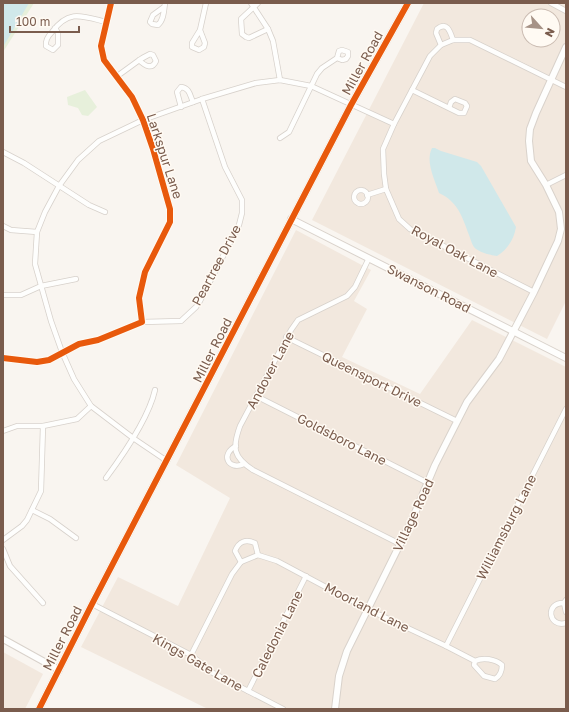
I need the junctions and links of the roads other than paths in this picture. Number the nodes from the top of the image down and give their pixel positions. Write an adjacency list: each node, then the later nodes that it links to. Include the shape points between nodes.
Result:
1 (111, 3): 7 (street, Larkspur Lane)
2 (206, 3): 10 (street)
3 (408, 3): 24 (street, Miller Road)
4 (551, 3): 6 (street)
5 (254, 4): 9 (street); 9 (street, via 241,19 242,34 249,38)
6 (566, 11)
7 (106, 22): 8 (street, via 70,16); 16 (street, Larkspur Lane, via 101,53)
8 (55, 28)
9 (268, 29): 17 (street, via 273,41)
10 (200, 30)
11 (453, 40): 12 (street, Royal Oak Lane); 12 (street, via 449,28 441,26 436,33); 18 (street, Royal Oak Lane, via 470,40)
12 (441, 45): 21 (street, Royal Oak Lane, via 430,56)
13 (566, 47): 18 (street, Village Road)
14 (337, 58): 19 (street, via 322,68)
15 (139, 60): 16 (street)
16 (116, 76): 27 (street, Larkspur Lane, via 132,97)
17 (280, 80): 19 (street); 22 (street, via 256,83)
18 (552, 80): 20 (street, Royal Oak Lane); 32 (street, Village Road, via 536,113 529,141 531,161)
19 (311, 86): 24 (street); 29 (street, via 289,132)
20 (566, 87)
21 (412, 90): 26 (street); 28 (street, Royal Oak Lane)
22 (202, 99): 23 (street); 45 (street, Peartree Drive, via 225,167 242,200 239,226 196,307 181,321)
23 (193, 102): 25 (street); 25 (street, via 187,88 181,87 177,92)
24 (351, 105): 28 (street); 37 (street, Miller Road)
25 (181, 106): 27 (street)
26 (449, 108)
27 (143, 120): 33 (street, via 99,141 78,160); 45 (street, Larkspur Lane, via 170,209 170,222 145,272 139,298)
28 (394, 124): 34 (street, Royal Oak Lane, via 384,149)
29 (280, 138)
30 (3, 152): 33 (street)
31 (566, 175): 32 (street)
32 (546, 185): 43 (street, Village Road, via 559,212 561,228 558,241)
33 (59, 186): 36 (street); 39 (street)
34 (386, 189): 35 (street); 43 (street, Royal Oak Lane, via 399,219 410,229)
35 (367, 195)
36 (105, 212)
37 (292, 219): 40 (street, Swanson Road); 62 (street, Miller Road)
38 (3, 226): 39 (street, via 11,230)
39 (37, 232): 42 (street, via 36,264)
40 (369, 258): 46 (street, Swanson Road); 47 (street, Andover Lane, via 347,296 298,320)
41 (76, 279): 42 (street)
42 (41, 286): 44 (street, via 22,295); 48 (street, via 50,321)
43 (534, 292): 46 (street, Village Road)
44 (3, 295)
45 (142, 322): 48 (street, Peartree Drive)
46 (513, 331): 50 (street, Swanson Road); 56 (street, Village Road, via 499,359 466,402)
47 (286, 337): 52 (street, Andover Lane); 56 (street, Queensport Drive)
48 (62, 352): 49 (street, Peartree Drive, via 49,360 37,362); 53 (street, via 74,379)
49 (3, 358)
50 (566, 358)
51 (155, 390): 60 (street, via 153,400)
52 (256, 396): 61 (street, Andover Lane, via 240,426 235,440); 65 (street, Goldsboro Lane)
53 (91, 406): 58 (street, via 77,419); 60 (street)
54 (566, 409): 55 (street, Williamsburg Lane)
55 (560, 420): 57 (street); 81 (street, Williamsburg Lane)
56 (457, 421): 65 (street, Village Road)
57 (566, 423)
58 (43, 426): 59 (street, via 17,426); 66 (street, via 41,491)
59 (3, 430)
60 (133, 438): 62 (street); 64 (street)
61 (236, 446): 63 (street, via 236,452); 63 (street, Andover Lane, via 230,448 228,460 232,465)
62 (167, 461): 76 (street, Miller Road)
63 (244, 464): 69 (street, Andover Lane)
64 (106, 478)
65 (428, 483): 69 (street, Village Road)
66 (32, 510): 67 (street, via 50,519); 68 (street, via 22,526)
67 (76, 538)
68 (3, 540)
69 (400, 544): 77 (street, Village Road)
70 (3, 550): 75 (street, via 10,566)
71 (258, 555): 72 (street); 72 (street, via 255,543 243,541 235,551); 73 (street, Moorland Lane)
72 (241, 562): 82 (street, via 232,574)
73 (306, 576): 77 (street, Moorland Lane); 85 (street, Caledonia Lane)
74 (565, 601): 78 (street); 79 (street, via 552,608 551,612 554,621)
75 (43, 603)
76 (92, 604): 82 (street, Kings Gate Lane); 84 (street, Miller Road)
77 (367, 609): 81 (street, Moorland Lane); 88 (street, Village Road, via 342,664)
78 (566, 612)
79 (566, 623)
80 (3, 638): 84 (street)
81 (446, 646): 83 (street, Moorland Lane)
82 (191, 655): 85 (street, Kings Gate Lane, via 214,673)
83 (475, 661): 83 (street, Moorland Lane, via 474,665 484,676 490,679 499,677 502,665 497,661 481,658)
84 (59, 670): 86 (street, Miller Road)
85 (248, 692): 87 (street, Kings Gate Lane)
86 (39, 709)
87 (283, 709)
88 (335, 709)

